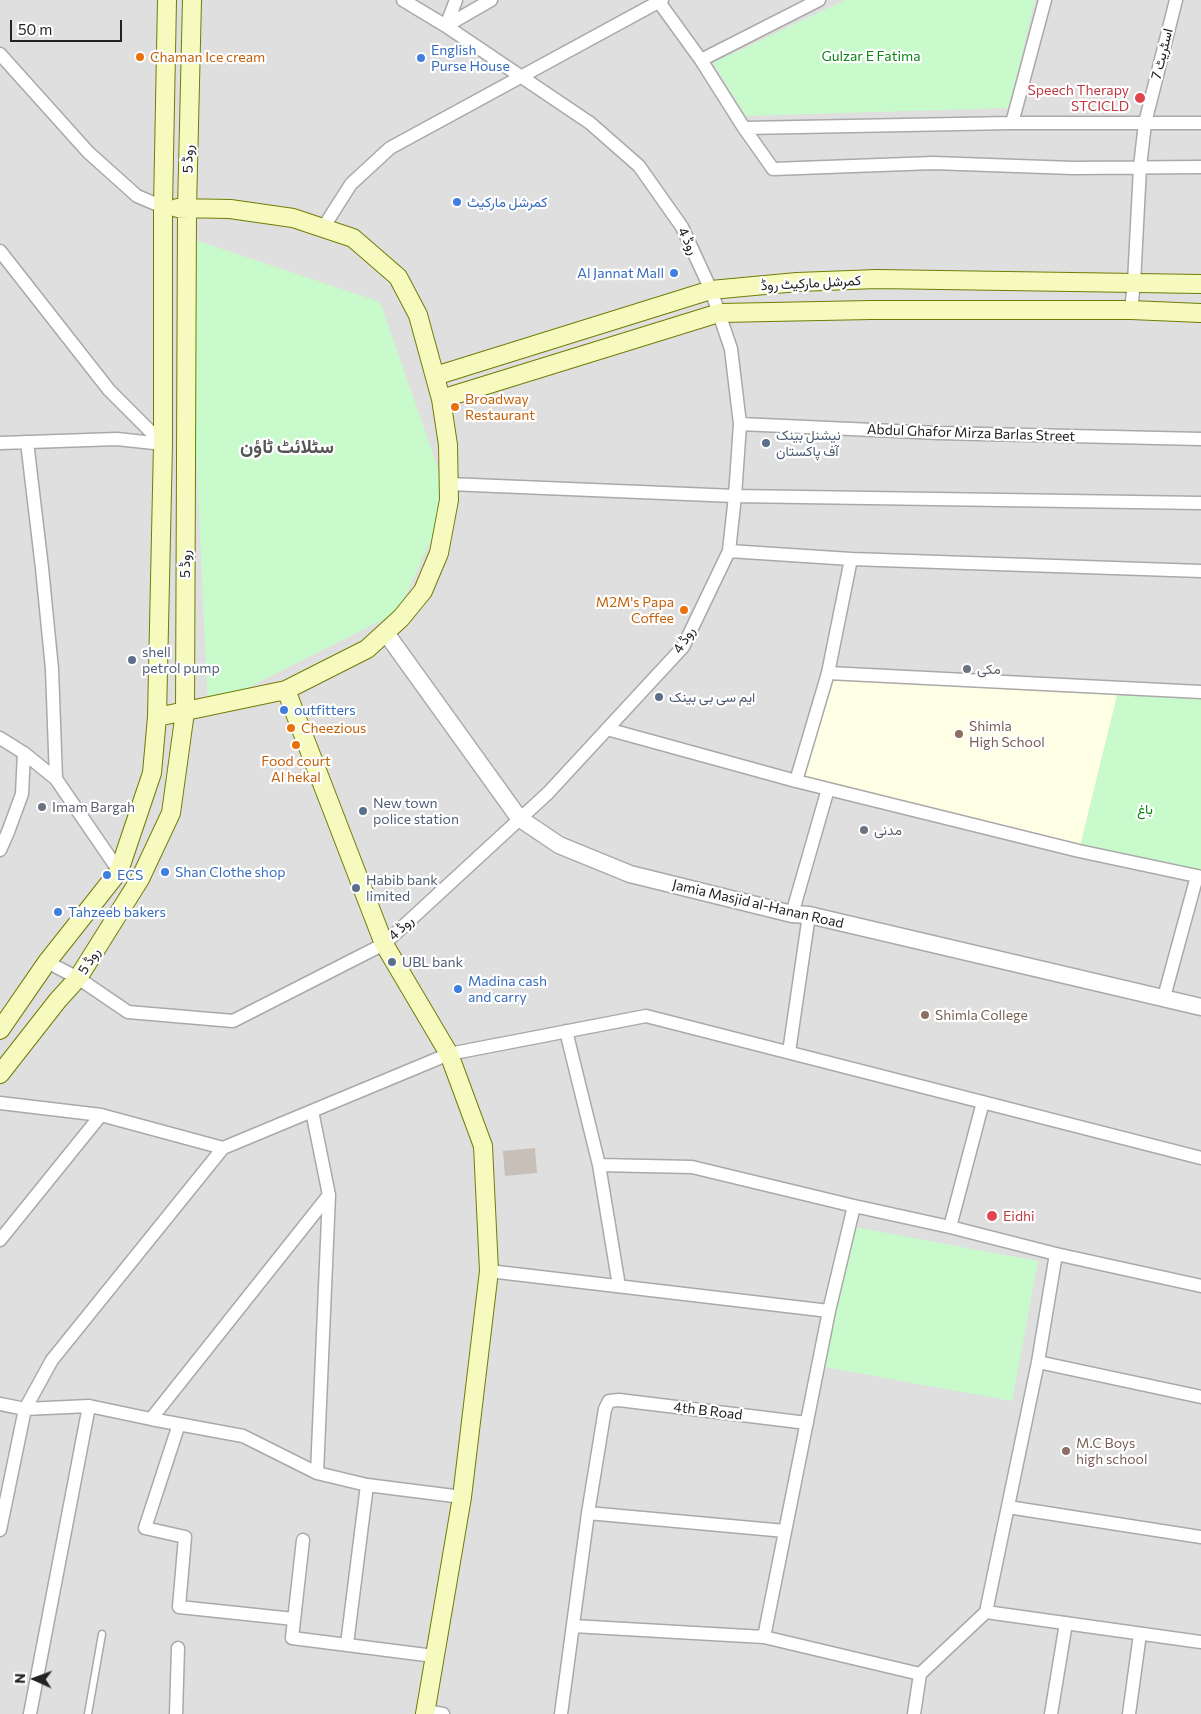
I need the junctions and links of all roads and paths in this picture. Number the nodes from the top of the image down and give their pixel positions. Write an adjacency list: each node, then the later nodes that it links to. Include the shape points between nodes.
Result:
1 (167, 0): 20 (main road, روڈ 5)
2 (192, 0): 21 (main road, روڈ 5)
3 (403, 0): 10 (street, روڈ 4)
4 (456, 0): 10 (street)
5 (491, 0): 10 (street)
6 (819, 0): 12 (street)
7 (1045, 0): 14 (street)
8 (1176, 0): 15 (street, اسٹریٹ 7)
9 (660, 1): 12 (street); 13 (street)
10 (446, 26): 13 (street, روڈ 4)
11 (0, 54): 20 (street, via 88,152 137,196)
12 (701, 60): 17 (street)
13 (520, 76): 22 (street, via 390,148 351,184); 26 (street, روڈ 4, via 590,123 639,166 682,227)
14 (1012, 123): 15 (street); 17 (street)
15 (1145, 123): 16 (street); 18 (street, اسٹریٹ 7)
16 (1201, 123)
17 (744, 128): 18 (street, via 773,168 933,164)
18 (1140, 167): 19 (street); 24 (street, اسٹریٹ 7)
19 (1201, 167)
20 (163, 206): 21 (main road); 36 (main road, روڈ 5)
21 (187, 209): 22 (main road, via 230,209 293,218); 47 (main road, روڈ 5)
22 (323, 228): 30 (main road, via 353,238 398,277 418,316)
23 (0, 251): 36 (street, via 110,390)
24 (1134, 283): 25 (main road, کمرشل مارکیٹ روڈ); 26 (main road, کمرشل مارکیٹ روڈ, via 877,279); 27 (street, اسٹریٹ 7)
25 (1201, 284)
26 (711, 290): 28 (street, روڈ 4); 30 (main road, کمرشل مارکیٹ روڈ)
27 (1131, 310): 28 (main road, کمرشل مارکیٹ روڈ); 29 (main road, کمرشل مارکیٹ روڈ)
28 (719, 313): 31 (main road, کمرشل مارکیٹ روڈ); 32 (street, روڈ 4, via 731,349)
29 (1201, 313)
30 (434, 376): 31 (main road)
31 (441, 399): 37 (main road, via 448,444)
32 (740, 424): 33 (street, Abdul Ghafor Mirza Barlas Street, via 939,433); 38 (street, روڈ 4)
33 (1201, 439)
34 (27, 442): 35 (street); 36 (street, via 117,439); 52 (street, via 52,668)
35 (0, 443)
36 (163, 444): 48 (main road, روڈ 5)
37 (449, 484): 38 (street); 43 (main road, via 439,553 423,591)
38 (735, 496): 39 (street); 40 (street, روڈ 4)
39 (1201, 503)
40 (728, 551): 41 (street); 49 (street, روڈ 4, via 684,647)
41 (850, 559): 42 (street); 44 (street)
42 (1201, 571)
43 (386, 633): 45 (main road, via 367,649); 55 (street, Jamia Masjid al-Hanan Road)
44 (828, 673): 46 (street); 53 (street)
45 (286, 690): 47 (main road); 61 (main road)
46 (1201, 692)
47 (185, 712): 48 (main road); 63 (main road, روڈ 5, via 171,813 140,879)
48 (157, 717): 57 (main road, روڈ 5, via 152,773)
49 (608, 729): 53 (street); 55 (street, روڈ 4)
50 (0, 738): 51 (street)
51 (24, 753): 52 (street); 56 (street, via 22,794)
52 (56, 779): 57 (street)
53 (796, 781): 54 (street)
54 (828, 789): 58 (street); 59 (street)
55 (520, 818): 59 (street, Jamia Masjid al-Hanan Road, via 559,844 630,874); 61 (street, روڈ 4)
56 (0, 850)
57 (120, 870): 62 (main road, روڈ 5)
58 (1199, 877): 64 (street)
59 (792, 914): 60 (street, Jamia Masjid al-Hanan Road)
60 (809, 915): 64 (street, Jamia Masjid al-Hanan Road); 68 (street)
61 (384, 944): 63 (street, روڈ 4, via 233,1021 128,1012); 69 (main road)
62 (47, 962): 63 (street, روڈ 4); 66 (main road, روڈ 5)
63 (78, 978): 70 (main road, روڈ 5)
64 (1164, 997): 65 (street, Jamia Masjid al-Hanan Road)
65 (1201, 1007)
66 (0, 1030)
67 (566, 1031): 68 (street, via 646,1016); 69 (street); 77 (street)
68 (789, 1052): 71 (street)
69 (449, 1054): 73 (street); 83 (main road, via 482,1146)
70 (0, 1074)
71 (983, 1102): 76 (street); 80 (street)
72 (0, 1103): 74 (street)
73 (312, 1111): 75 (street); 78 (street)
74 (101, 1115): 75 (street); 81 (street)
75 (223, 1148): 91 (street, via 52,1360)
76 (1201, 1158)
77 (599, 1165): 79 (street, via 692,1167); 84 (street)
78 (329, 1195): 92 (street); 95 (street)
79 (854, 1206): 80 (street); 86 (street)
80 (950, 1226): 82 (street)
81 (0, 1240)
82 (1056, 1254): 85 (street); 87 (street)
83 (489, 1271): 84 (street); 97 (main road)
84 (619, 1286): 86 (street)
85 (1201, 1286)
86 (828, 1312): 93 (street)
87 (1038, 1362): 88 (street); 98 (street)
88 (1201, 1397)
89 (0, 1404): 91 (street)
90 (89, 1406): 91 (street); 92 (street); 117 (street)
91 (25, 1409): 100 (street)
92 (151, 1419): 94 (street)
93 (807, 1423): 99 (street, 4th B Road, via 610,1401); 101 (street)
94 (179, 1424): 95 (street, via 243,1436); 105 (street, via 145,1528 185,1538 179,1607)
95 (317, 1473): 96 (street)
96 (367, 1485): 97 (street); 112 (street)
97 (462, 1497): 114 (main road)
98 (1008, 1507): 102 (street); 104 (street)
99 (588, 1513): 101 (street); 107 (street)
100 (0, 1525)
101 (785, 1531): 110 (street)
102 (1201, 1537)
103 (303, 1540): 105 (street)
104 (986, 1612): 106 (street); 115 (street)
105 (294, 1619): 112 (street, via 292,1638)
106 (1066, 1622): 109 (street); 122 (street)
107 (573, 1626): 110 (street); 120 (street)
108 (102, 1634): 118 (lane)
109 (1140, 1634): 111 (street); 123 (street)
110 (764, 1638): 115 (street)
111 (1201, 1642)
112 (347, 1644): 114 (street)
113 (178, 1648): 119 (street)
114 (434, 1656): 116 (main road)
115 (920, 1674): 121 (street)
116 (431, 1713)
117 (30, 1714)
118 (88, 1714)
119 (176, 1714)
120 (561, 1714)
121 (914, 1714)
122 (1051, 1714)
123 (1129, 1714)

